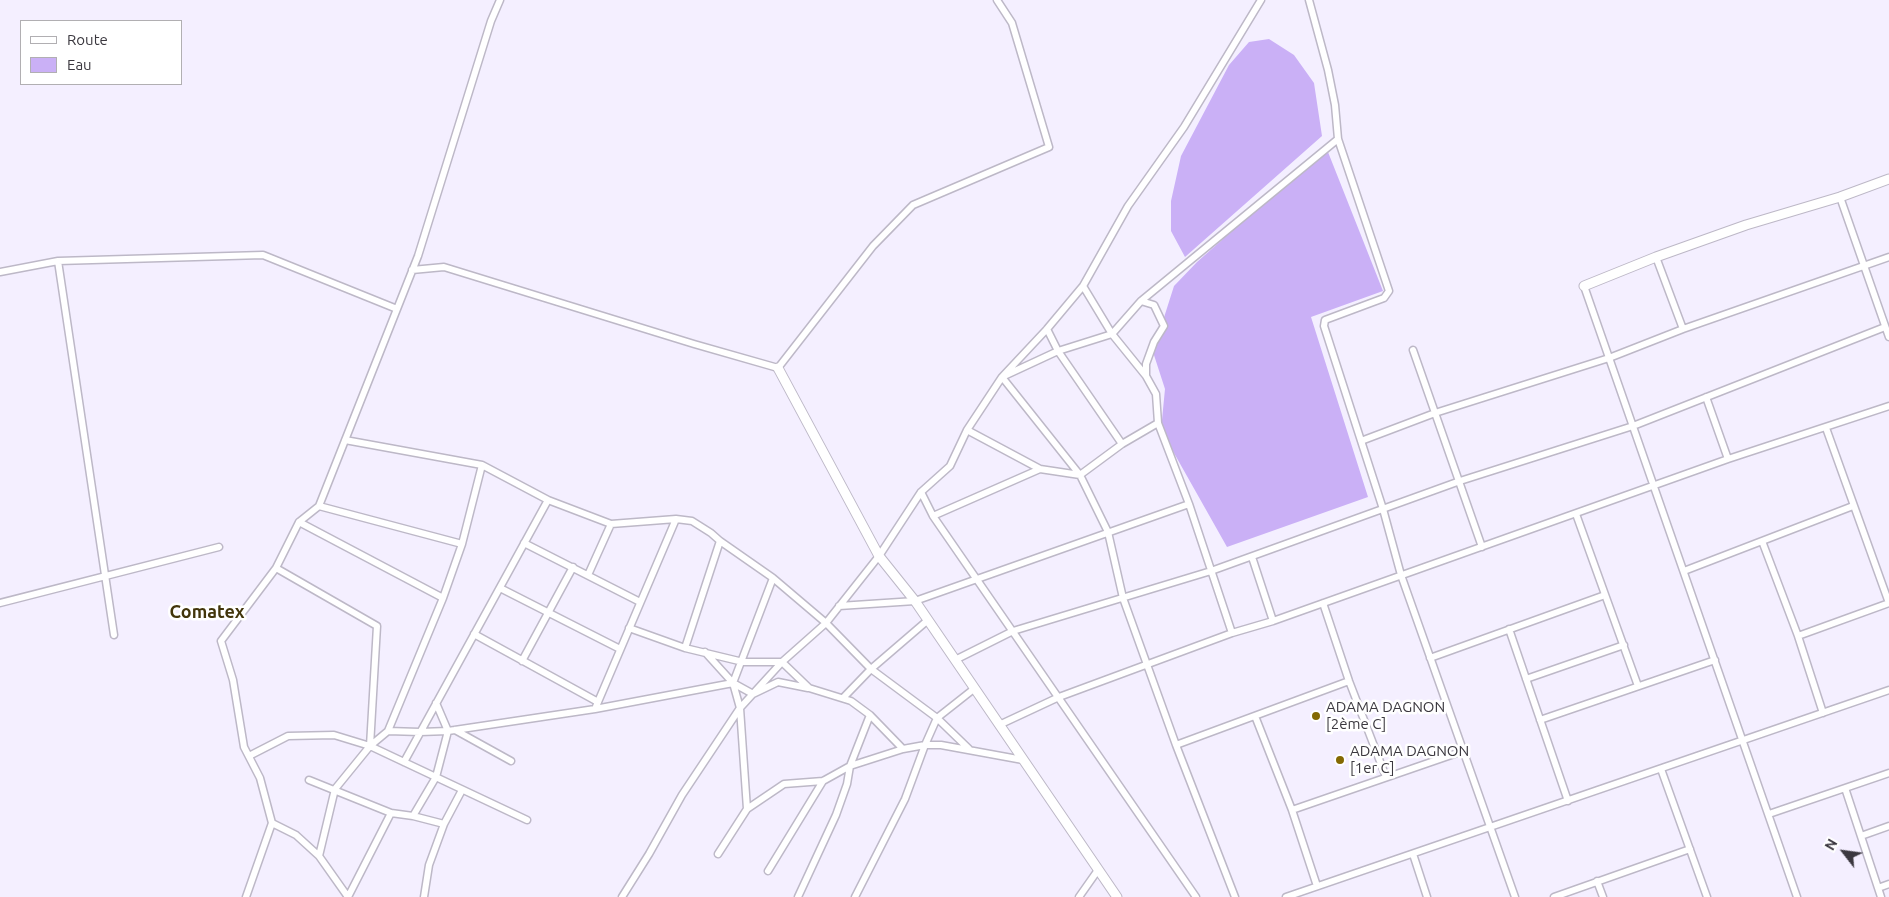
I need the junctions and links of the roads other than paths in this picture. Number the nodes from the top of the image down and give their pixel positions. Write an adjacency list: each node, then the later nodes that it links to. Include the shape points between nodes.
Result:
1 (500, 0): 12 (street)
2 (997, 0): 26 (street, via 1012,23 1050,148 913,205 873,246)
3 (1261, 0): 14 (street, via 1184,127 1128,206)
4 (1309, 0): 5 (street, via 1328,70)
5 (1338, 138): 16 (street); 37 (street, via 1388,291 1384,298 1325,320 1324,326)
6 (1889, 179): 7 (street)
7 (1840, 197): 8 (street, via 1746,225); 11 (street)
8 (1656, 257): 15 (street); 20 (street)
9 (1889, 257): 11 (street)
10 (58, 262): 13 (street); 17 (street, via 262,255); 71 (street)
11 (1864, 266): 18 (street); 20 (street)
12 (412, 270): 17 (street); 26 (street, via 444,267)
13 (0, 272)
14 (1083, 286): 19 (street); 21 (street)
15 (1584, 286): 25 (street)
16 (1142, 301): 21 (street); 27 (street, via 1154,305 1164,326 1146,364)
17 (397, 309): 36 (street)
18 (1885, 327): 22 (street); 29 (street)
19 (1047, 329): 24 (street); 28 (street)
20 (1683, 329): 25 (street)
21 (1112, 334): 24 (street); 27 (street)
22 (1889, 338)
23 (1413, 350): 31 (street)
24 (1058, 352): 28 (street); 38 (street)
25 (1609, 358): 31 (street); 33 (street)
26 (778, 368): 63 (street)
27 (1146, 376): 32 (street, via 1156,394)
28 (1002, 378): 35 (street); 42 (street)
29 (1706, 397): 33 (street); 39 (street)
30 (1889, 406): 34 (street)
31 (1435, 412): 37 (street); 43 (street)
32 (1158, 424): 38 (street); 47 (street)
33 (1633, 426): 43 (street); 44 (street)
34 (1826, 428): 39 (street); 49 (street)
35 (967, 430): 41 (street); 45 (street, via 950,466)
36 (345, 440): 40 (street); 48 (street)
37 (1361, 441): 50 (street)
38 (1122, 444): 42 (street)
39 (1728, 459): 44 (street)
40 (482, 465): 46 (street); 60 (street)
41 (1040, 469): 42 (street); 52 (street)
42 (1080, 475): 56 (street)
43 (1460, 480): 50 (street); 62 (street)
44 (1654, 486): 51 (street); 68 (street)
45 (921, 492): 52 (street); 63 (street)
46 (548, 500): 55 (street); 59 (street)
47 (1189, 504): 56 (street); 67 (street)
48 (319, 506): 54 (street); 60 (street)
49 (1853, 506): 58 (street); 93 (street, via 1889,603)
50 (1383, 509): 64 (street); 70 (street)
51 (1576, 514): 62 (street); 75 (street)
52 (933, 516): 73 (street)
53 (676, 519): 55 (street); 57 (street, via 692,521); 79 (street)
54 (298, 522): 66 (street); 76 (street)
55 (611, 524): 69 (street)
56 (1108, 532): 73 (street); 77 (street)
57 (720, 541): 72 (street); 95 (street)
58 (1762, 541): 68 (street); 93 (street)
59 (524, 543): 65 (street); 74 (street)
60 (462, 544): 76 (street)
61 (219, 547): 71 (street)
62 (1482, 547): 70 (street)
63 (878, 556): 78 (street); 82 (street)
64 (1252, 557): 67 (street); 85 (street)
65 (573, 567): 69 (street); 83 (street)
66 (276, 568): 132 (street, via 378,626); 136 (street, via 221,641 233,680 244,747)
67 (1211, 571): 77 (street); 90 (street)
68 (1684, 571): 100 (street)
69 (588, 575): 79 (street)
70 (1401, 575): 81 (street); 98 (street)
71 (105, 576): 80 (street); 92 (street)
72 (773, 578): 86 (street); 102 (street)
73 (976, 578): 78 (street); 89 (street)
74 (500, 588): 83 (street); 91 (street)
75 (1606, 595): 88 (street); 94 (street)
76 (443, 598): 126 (street)
77 (1123, 598): 89 (street); 104 (street)
78 (915, 601): 82 (street); 84 (street)
79 (640, 602): 87 (street)
80 (0, 603)
81 (1323, 603): 85 (street); 107 (street)
82 (839, 606): 86 (street)
83 (548, 613): 96 (street); 101 (street)
84 (928, 620): 99 (street); 105 (street)
85 (1273, 621): 90 (street)
86 (826, 623): 103 (street); 105 (street)
87 (629, 628): 95 (street); 96 (street)
88 (1509, 629): 98 (street); 106 (street)
89 (1013, 631): 99 (street); 114 (street)
90 (1232, 633): 104 (street)
91 (474, 634): 101 (street); 116 (street)
92 (114, 635)
93 (1798, 636): 119 (street)
94 (1624, 646): 106 (street); 109 (street)
95 (685, 648): 97 (street)
96 (620, 649): 117 (street)
97 (703, 651): 102 (street); 108 (street)
98 (1430, 658): 135 (street)
99 (955, 660): 111 (street)
100 (1715, 660): 109 (street); 129 (street)
101 (522, 661): 117 (street)
102 (743, 662): 103 (street); 108 (street)
103 (782, 662): 110 (street); 113 (street)
104 (1147, 665): 114 (street); 131 (street)
105 (871, 669): 115 (street); 122 (street)
106 (1526, 679): 123 (street)
107 (1349, 681): 121 (street); 144 (street)
108 (733, 683): 113 (street); 117 (street); 118 (street)
109 (1638, 686): 123 (street)
110 (809, 688): 113 (street, via 778,682); 115 (street)
111 (974, 688): 122 (street); 124 (street)
112 (1889, 690): 119 (street)
113 (752, 694): 118 (street)
114 (1059, 697): 124 (street); 180 (street)
115 (843, 698): 120 (street)
116 (436, 703): 127 (street); 128 (street)
117 (596, 706): 125 (street)
118 (740, 708): 151 (street); 175 (street, via 682,795)
119 (1823, 713): 129 (street)
120 (870, 715): 133 (street); 140 (street)
121 (1255, 716): 131 (street); 152 (street)
122 (937, 718): 130 (street); 134 (street)
123 (1540, 720): 150 (street)
124 (999, 725): 137 (street)
125 (455, 730): 127 (street); 138 (street)
126 (388, 731): 128 (street); 132 (street)
127 (448, 731): 128 (street); 143 (street)
128 (420, 732): 139 (street)
129 (1743, 741): 141 (street); 154 (street)
130 (925, 745): 133 (street); 134 (street); 177 (street, via 905,799)
131 (1176, 745): 181 (street)
132 (370, 746): 136 (street, via 334,735 288,736); 139 (street); 148 (street)
133 (903, 749): 140 (street)
134 (969, 749): 137 (street)
135 (1463, 752): 144 (street); 160 (street)
136 (249, 756): 157 (street, via 260,778)
137 (1024, 760): 166 (street)
138 (511, 761)
139 (404, 762): 143 (street)
140 (850, 766): 146 (street); 176 (street, via 836,816)
141 (1661, 769): 150 (street); 162 (street)
142 (1889, 773): 147 (street)
143 (436, 777): 149 (street); 155 (street)
144 (1386, 777): 152 (street)
145 (309, 780): 148 (street)
146 (823, 781): 151 (street, via 784,784); 167 (street)
147 (1845, 788): 154 (street); 161 (street)
148 (335, 790): 153 (street); 165 (street)
149 (462, 790): 156 (street); 158 (street)
150 (1568, 800): 160 (street)
151 (747, 809): 163 (street)
152 (1292, 810): 170 (street)
153 (391, 812): 155 (street); 173 (street)
154 (1769, 814): 188 (street)
155 (413, 816): 158 (street)
156 (527, 820)
157 (272, 823): 165 (street, via 296,835); 172 (street)
158 (444, 824): 174 (street, via 430,864)
159 (1889, 826): 161 (street)
160 (1490, 828): 164 (street); 184 (street)
161 (1861, 836): 171 (street)
162 (1690, 849): 168 (street); 187 (street)
163 (718, 854)
164 (1413, 854): 170 (street); 183 (street)
165 (319, 856): 173 (street)
166 (1098, 870): 178 (street); 179 (street)
167 (768, 871)
168 (1598, 881): 185 (street); 186 (street)
169 (1889, 884): 171 (street)
170 (1317, 886): 182 (street)
171 (1878, 888): 189 (street)
172 (246, 897)
173 (348, 897)
174 (424, 897)
175 (622, 897)
176 (798, 897)
177 (855, 897)
178 (1079, 897)
179 (1117, 897)
180 (1196, 897)
181 (1235, 897)
182 (1286, 897)
183 (1427, 897)
184 (1515, 897)
185 (1554, 897)
186 (1602, 897)
187 (1707, 897)
188 (1798, 897)
189 (1881, 897)

